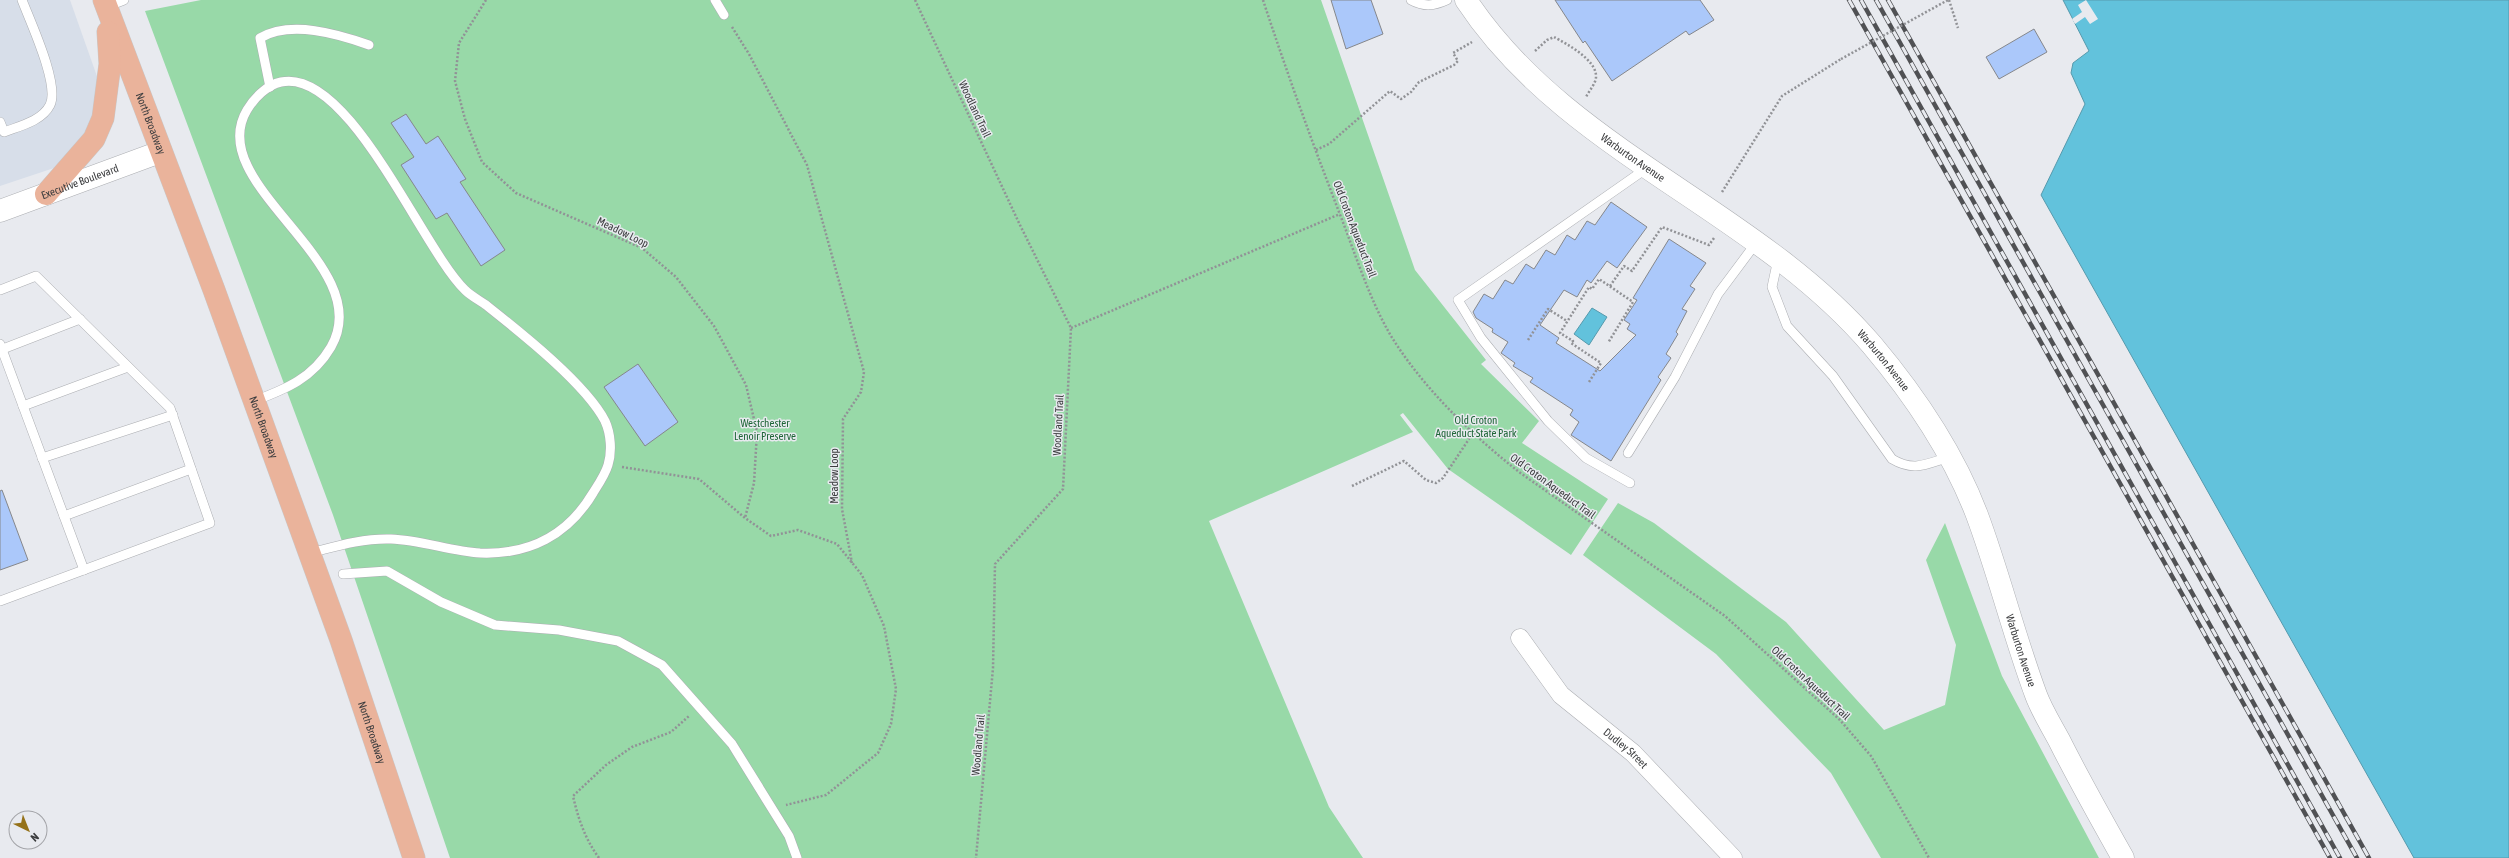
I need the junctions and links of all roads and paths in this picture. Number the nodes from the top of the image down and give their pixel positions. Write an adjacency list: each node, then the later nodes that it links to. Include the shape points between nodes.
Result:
1 (22, 0): 18 (lane, via 52,80 51,104 35,120 4,132)
2 (486, 0): 51 (path, Meadow Loop, via 460,43 456,81 465,119 482,162 516,193 642,248 676,277 714,326 746,385 757,432 754,483)
3 (715, 0): 11 (lane)
4 (915, 0): 33 (path, Woodland Trail)
5 (1263, 0): 19 (path, Old Croton Aqueduct Trail)
6 (1411, 0): 7 (lane, via 1420,5 1435,5)
7 (1447, 0)
8 (1466, 0): 13 (street, Warburton Avenue)
9 (1948, 0): 12 (path); 24 (path, bridge, via 1841,59 1782,96)
10 (111, 2): 20 (main road, North Broadway); 22 (main road, via 110,64 103,118 94,139)
11 (724, 15): 53 (path, Meadow Loop, via 749,54 807,165 864,372 861,392 843,419 842,509)
12 (1958, 28)
13 (1490, 32): 19 (path, via 1453,53 1458,62 1418,82 1411,92 1401,99 1390,91 1330,144); 21 (street, Warburton Avenue, via 1514,63 1559,103)
14 (369, 45): 16 (lane, via 322,32 287,30 265,35 260,38)
15 (1533, 52): 17 (path, via 1554,37 1573,47 1595,68 1596,78)
16 (270, 87): 39 (lane, via 254,100 245,114 240,138 242,153 257,184 318,262 328,279 339,308 340,322 333,344 308,374 284,390); 46 (lane, via 284,81 308,83 353,125 466,292 484,303 546,355 596,406 607,425 611,444)
17 (1585, 98)
18 (0, 122)
19 (1316, 150): 25 (path, Old Croton Aqueduct Trail)
20 (160, 152): 22 (street, Executive Boulevard); 39 (main road, North Broadway)
21 (1648, 168): 24 (street, Warburton Avenue); 48 (lane, via 1458,300 1481,338 1548,422 1586,458)
22 (46, 194): 23 (street, Executive Boulevard)
23 (2, 208)
24 (1711, 210): 27 (street, Warburton Avenue)
25 (1340, 214): 33 (path); 42 (path, Old Croton Aqueduct Trail, via 1391,335 1432,389)
26 (1716, 234): 29 (path, via 1709,245 1662,227 1632,271 1624,266)
27 (1757, 242): 28 (street, Warburton Avenue); 43 (lane, via 1718,294 1675,377)
28 (1778, 257): 44 (street, Warburton Avenue, via 1819,292 1870,343 1920,404); 44 (lane, via 1772,287 1787,326 1833,376 1892,459 1904,466 1913,467)
29 (1610, 286): 32 (path, via 1598,279 1592,289 1589,287); 35 (path, via 1633,302)
30 (0, 290): 31 (lane, via 36,276)
31 (80, 319): 36 (lane); 37 (lane)
32 (1567, 321): 34 (path, via 1548,309); 38 (path, via 1560,333 1601,363)
33 (1071, 328): 63 (path, Woodland Trail, via 1063,489 994,564 993,668)
34 (1528, 340)
35 (1608, 343)
36 (1, 348): 40 (lane)
37 (128, 367): 40 (lane); 41 (lane, via 170,408)
38 (1589, 382)
39 (254, 401): 52 (main road, North Broadway)
40 (23, 406): 45 (lane)
41 (173, 415): 45 (lane); 47 (lane)
42 (1473, 432): 49 (path, via 1443,478 1436,483 1426,480 1404,461); 65 (path, Old Croton Aqueduct Trail, via 1519,472 1725,616 1840,720 1871,756)
43 (1628, 453)
44 (1949, 457): 66 (street, Warburton Avenue, via 1976,513 2038,698 2076,774)
45 (42, 458): 50 (lane)
46 (608, 465): 51 (path, via 699,479); 52 (lane, via 576,518 545,542 526,548 480,553 417,542 377,539 355,541)
47 (191, 469): 50 (lane); 54 (lane, via 210,523)
48 (1630, 483)
49 (1352, 486)
50 (64, 516): 54 (lane)
51 (745, 518): 53 (path, via 771,536 798,530 837,544)
52 (310, 553): 60 (main road, North Broadway)
53 (852, 563): 59 (path, via 862,575 884,626 896,689 891,724 878,753 826,795)
54 (84, 570): 56 (lane)
55 (343, 574): 58 (lane, via 387,571 441,602 495,625 559,630 618,641 662,665)
56 (0, 601)
57 (1520, 638): 64 (street, Dudley Street, via 1561,695 1633,752)
58 (699, 706): 59 (lane, via 732,744); 61 (path, via 671,732 632,746 606,765 573,796 578,818 591,846)
59 (771, 809): 62 (lane, via 789,836)
60 (414, 858)
61 (600, 858)
62 (797, 858)
63 (976, 858)
64 (1733, 858)
65 (1929, 858)
66 (2123, 858)

